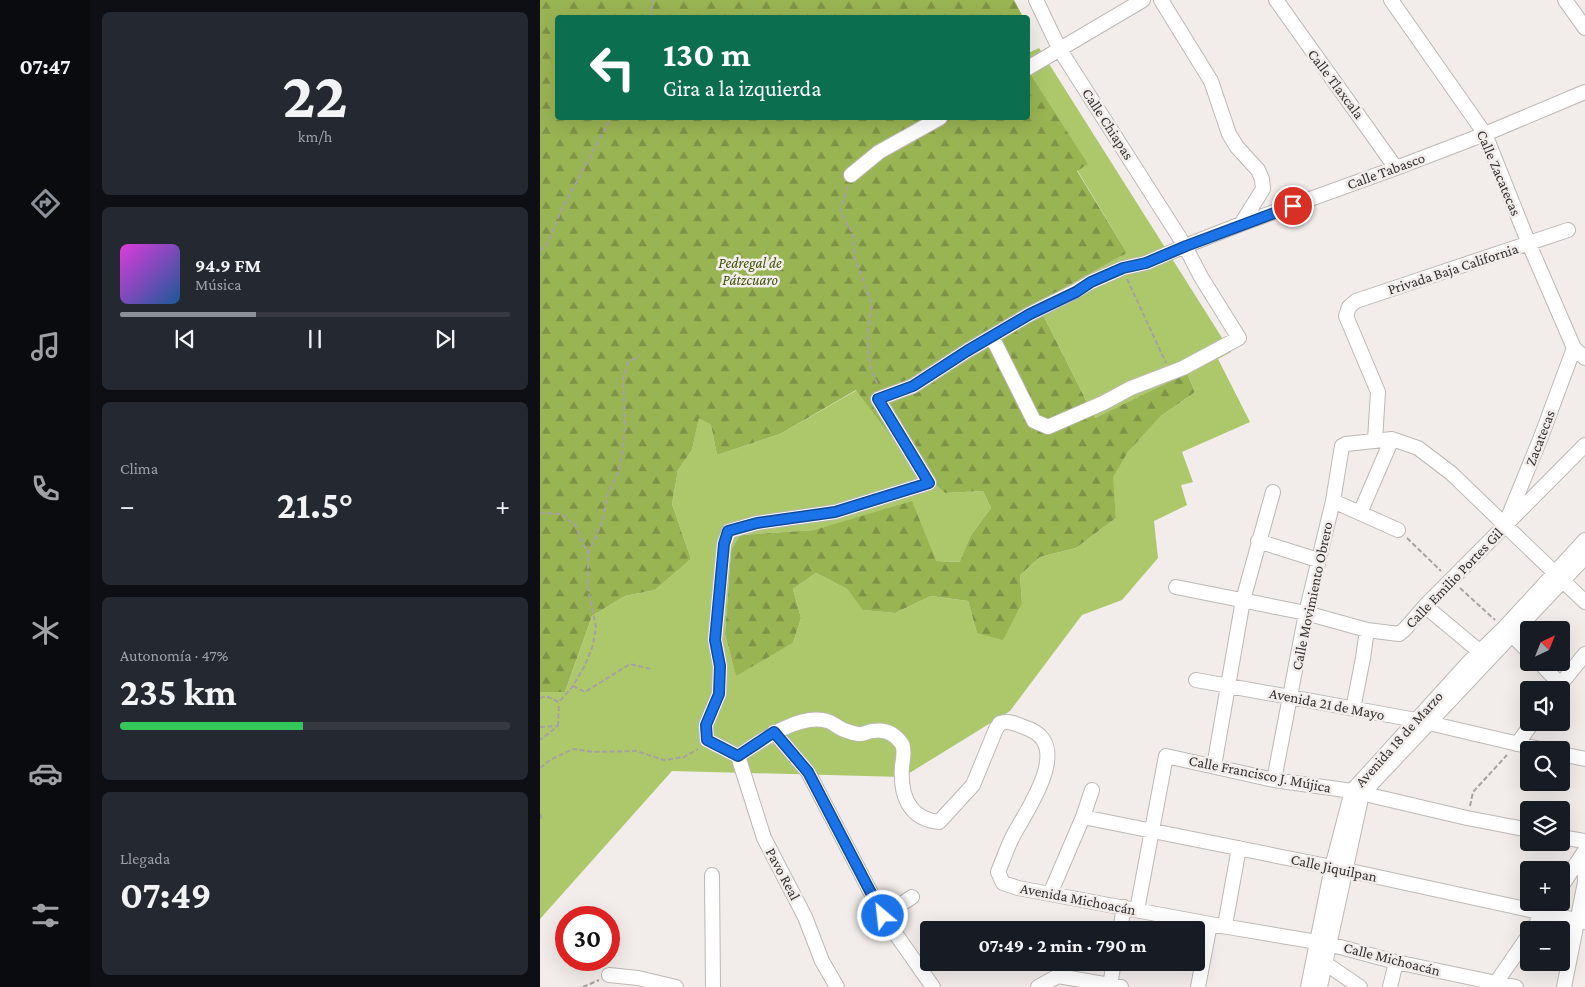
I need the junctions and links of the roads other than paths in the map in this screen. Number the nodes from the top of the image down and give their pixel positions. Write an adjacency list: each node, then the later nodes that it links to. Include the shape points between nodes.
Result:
1 (1036, 0): 8 (street, Calle Chiapas)
2 (1143, 0): 8 (street)
3 (1161, 0): 15 (street, via 1211,81 1228,134 1262,179 1262,189)
4 (1276, 0): 13 (street, Calle Tlaxcala)
5 (1391, 0): 12 (street, Calle Zacatecas)
6 (1565, 0): 7 (street)
7 (1583, 18)
8 (1060, 50): 9 (street); 18 (street, Calle Chiapas)
9 (1030, 67)
10 (1585, 92): 12 (street, Calle Tabasco)
11 (936, 120): 14 (street, via 878,152)
12 (1485, 134): 13 (street, Calle Tabasco); 17 (street, Calle Zacatecas)
13 (1396, 168): 15 (street, Calle Tabasco)
14 (850, 175)
15 (1241, 224): 18 (street, Calle Tabasco)
16 (1568, 230): 17 (street, Privada Baja California)
17 (1529, 244): 20 (street, Calle Zacatecas); 23 (street, Privada Baja California, via 1349,306 1346,316 1378,392)
18 (1186, 246): 19 (street, Calle Tabasco, via 1091,282); 19 (street, Calle Chiapas, via 1239,338 1183,368 1048,427 1034,421)
19 (992, 336): 57 (street, Calle Tabasco, via 913,386 878,399 929,483 835,512 757,523 728,531 715,640 720,666 719,694 706,725 707,740)
20 (1579, 346): 21 (street, Calle Zacatecas); 28 (street, Zacatecas)
21 (1585, 358)
22 (1392, 439): 23 (street); 27 (street); 28 (street, via 1418,448 1451,473)
23 (1375, 440): 26 (street, Calle Movimiento Obrero, via 1342,446)
24 (1585, 444): 28 (street, Calle Emilio Portes Gil)
25 (1273, 492): 31 (street)
26 (1333, 501): 27 (street); 33 (street, Calle Movimiento Obrero)
27 (1360, 513): 29 (street)
28 (1504, 526): 34 (street); 38 (street, Calle Emilio Portes Gil)
29 (1398, 530)
30 (1585, 540): 34 (street, Avenida 18 de Marzo)
31 (1258, 541): 33 (street); 36 (street)
32 (1585, 557): 34 (street, Avenida 18 de Marzo)
33 (1318, 560): 39 (street, Calle Movimiento Obrero)
34 (1558, 575): 37 (street); 41 (street, Avenida 18 de Marzo); 43 (street, Avenida 18 de Marzo, via 1504,628)
35 (1176, 587): 36 (street, Calle Emilio Portes Gil)
36 (1243, 600): 39 (street, Calle Emilio Portes Gil); 49 (street)
37 (1585, 602)
38 (1425, 606): 40 (street, Calle Emilio Portes Gil, via 1399,634); 43 (street)
39 (1306, 613): 40 (street, Calle Emilio Portes Gil); 50 (street, Calle Movimiento Obrero)
40 (1367, 630): 51 (street)
41 (1511, 634): 42 (street); 43 (street, Avenida 18 de Marzo)
42 (1520, 643)
43 (1476, 661): 52 (street, Avenida 18 de Marzo)
44 (1582, 662): 48 (street)
45 (1546, 671): 47 (street)
46 (1196, 680): 49 (street, Avenida 21 de Mayo)
47 (1553, 681)
48 (1564, 681)
49 (1229, 686): 50 (street, Avenida 21 de Mayo); 60 (street)
50 (1291, 697): 51 (street, Avenida 21 de Mayo); 61 (street, Calle Movimiento Obrero)
51 (1353, 709): 52 (street, Avenida 21 de Mayo)
52 (1421, 722): 55 (street, Avenida 21 de Mayo); 63 (street, Avenida 18 de Marzo)
53 (1526, 731): 55 (street)
54 (774, 732): 57 (street); 73 (street, Avenida Michoacán, via 813,719 829,721 841,729 860,734 873,730 888,731 904,747 901,777 904,795 916,814 939,822 973,785 1000,723 1008,721 1036,732 1048,756 1042,784 1012,837 998,872 1004,884); 78 (street, via 808,772)
55 (1517, 744): 56 (street, Avenida 21 de Mayo)
56 (1520, 745)
57 (738, 756): 93 (street, Pavo Real, via 764,838 805,917)
58 (1570, 756): 59 (street)
59 (1585, 759)
60 (1214, 766): 61 (street, Calle Francisco J. Mújica); 66 (street, Calle Francisco J. Mújica, via 1166,756)
61 (1274, 780): 63 (street, Calle Francisco J. Mújica)
62 (1092, 790): 64 (street)
63 (1357, 792): 65 (street, Calle Francisco J. Mújica); 70 (street, Avenida 18 de Marzo)
64 (1082, 817): 66 (street, Calle Jiquilpan); 73 (street)
65 (1520, 828)
66 (1152, 832): 68 (street, Calle Jiquilpan); 76 (street)
67 (1570, 841): 69 (street)
68 (1239, 848): 70 (street, Calle Jiquilpan); 82 (street)
69 (1585, 848): 71 (street); 80 (street)
70 (1338, 869): 75 (street, Calle Jiquilpan); 84 (street, Avenida 18 de Marzo)
71 (1570, 872)
72 (712, 875): 92 (street)
73 (1050, 894): 76 (street, Avenida Michoacán)
74 (912, 897): 78 (street)
75 (1520, 902)
76 (1131, 908): 79 (street); 81 (street, Avenida Michoacán)
77 (1557, 911): 80 (street, Calle Jiquilpan)
78 (883, 916): 94 (street)
79 (1124, 921)
80 (1581, 921): 101 (street)
81 (1210, 924): 82 (street, Avenida Michoacán); 95 (street)
82 (1225, 925): 84 (street, Avenida Michoacán)
83 (1520, 948): 89 (street)
84 (1321, 952): 85 (street, Calle Michoacán); 96 (street, Avenida 18 de Marzo); 97 (street, Avenida 18 de Marzo); 98 (street)
85 (1396, 962): 89 (street, Calle Michoacán); 99 (street)
86 (1115, 971): 90 (street)
87 (609, 975): 91 (street)
88 (1053, 984): 90 (street)
89 (1494, 985): 100 (street)
90 (1116, 986)
91 (676, 987)
92 (713, 987)
93 (833, 987)
94 (933, 987)
95 (1198, 987)
96 (1308, 987)
97 (1320, 987)
98 (1360, 987)
99 (1390, 987)
100 (1516, 987)
101 (1564, 987)

